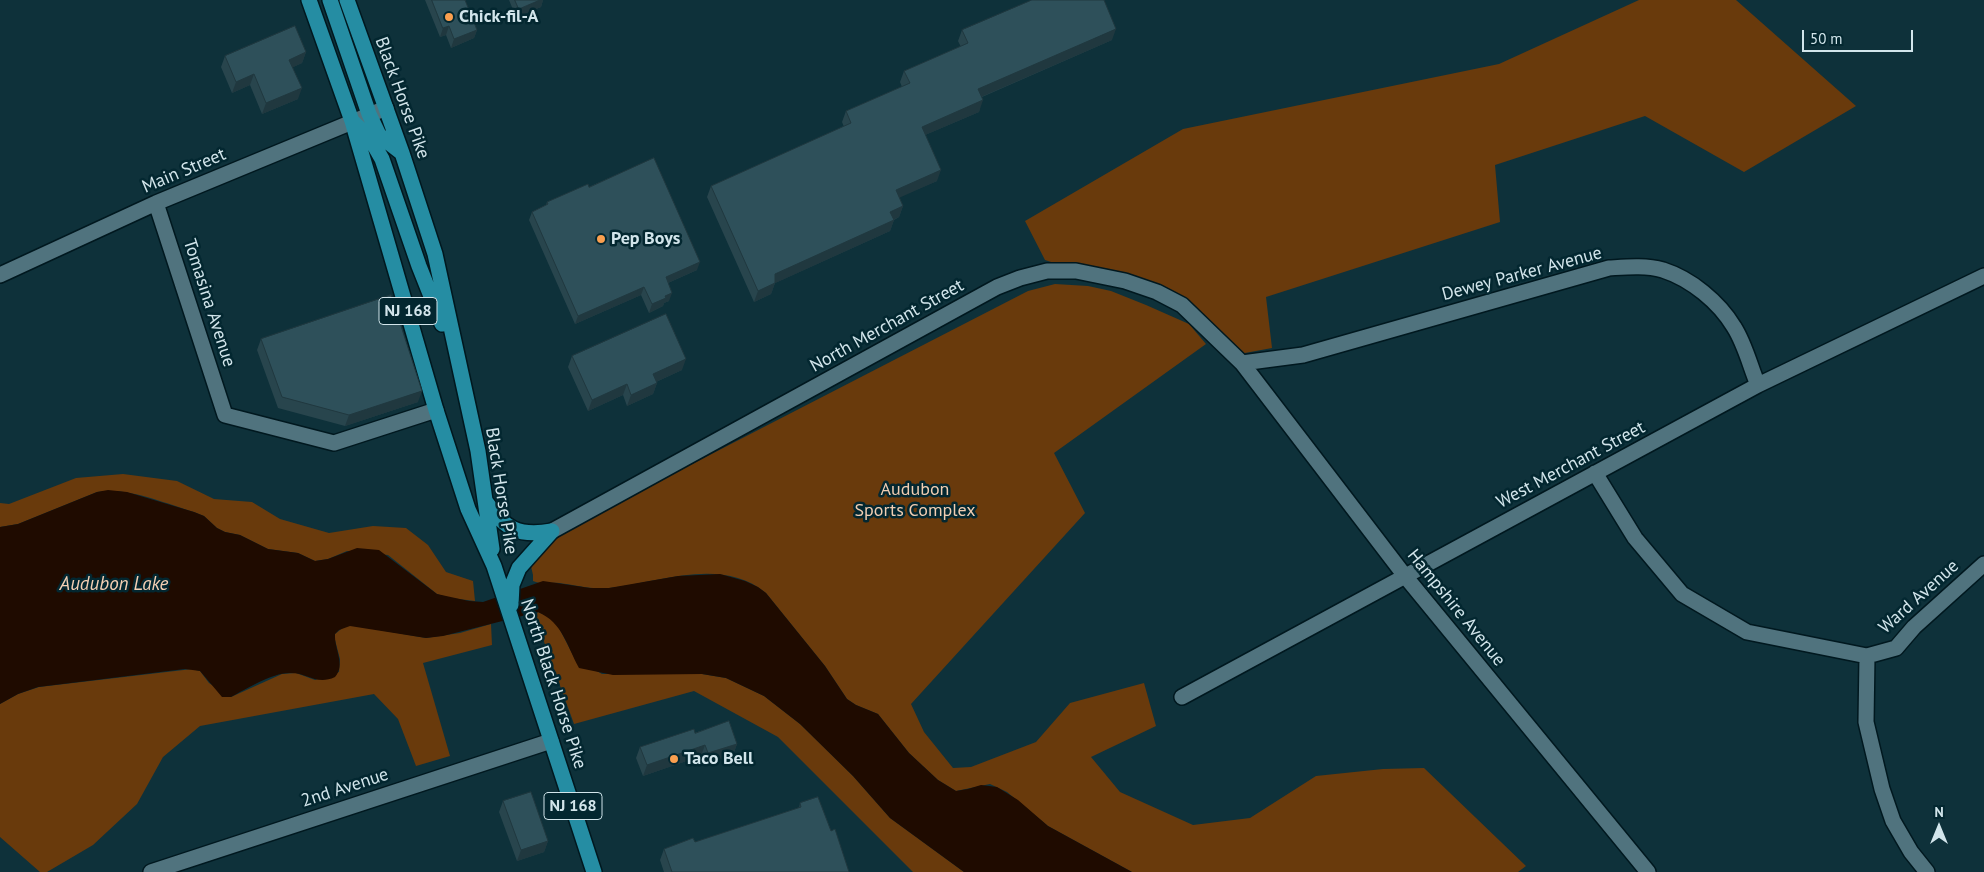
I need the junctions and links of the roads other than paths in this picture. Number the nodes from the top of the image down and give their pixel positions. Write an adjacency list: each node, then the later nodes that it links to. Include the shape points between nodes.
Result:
1 (309, 0): 6 (main road, Black Horse Pike / NJ 168)
2 (330, 0): 5 (main road)
3 (347, 0): 4 (main road, Black Horse Pike / NJ 168)
4 (386, 108): 5 (street, Main Street); 7 (main road, Black Horse Pike / NJ 168)
5 (369, 114): 6 (street, Main Street); 7 (main road, via 379,135)
6 (352, 121): 8 (street, Main Street); 11 (main road, via 370,138 382,159 419,266); 14 (main road, Black Horse Pike / NJ 168)
7 (402, 152): 11 (main road, Black Horse Pike / NJ 168, via 435,254)
8 (156, 203): 9 (street, Main Street); 14 (street, Tomasina Avenue, via 225,415 334,443)
9 (0, 275)
10 (1984, 276): 13 (street, West Merchant Street)
11 (457, 360): 16 (main road, Black Horse Pike / NJ 168, via 478,451)
12 (1242, 363): 13 (street, Dewey Parker Avenue, via 1303,355 1609,268 1643,267 1663,270 1694,285 1716,304 1734,328); 17 (street, North Merchant Street, via 1182,305 1158,292 1126,281 1076,271 1047,271 997,287); 20 (street, Hampshire Avenue)
13 (1758, 385): 15 (street, West Merchant Street)
14 (436, 410): 19 (main road, Black Horse Pike / NJ 168, via 468,509)
15 (1595, 473): 20 (street, West Merchant Street); 22 (street, via 1635,538 1682,594 1747,632)
16 (484, 498): 17 (main road, via 499,520 516,530 534,534); 19 (main road, Black Horse Pike / NJ 168)
17 (552, 531): 21 (main road)
18 (1984, 564): 22 (street, Ward Avenue, via 1914,627 1896,648)
19 (494, 566): 21 (main road, North Black Horse Pike / NJ 168)
20 (1405, 576): 23 (street, West Merchant Street); 28 (street, Hampshire Avenue)
21 (507, 586): 24 (main road, North Black Horse Pike / NJ 168, via 510,615)
22 (1866, 656): 29 (street, via 1866,722 1882,789 1893,821)
23 (1182, 697)
24 (551, 741): 25 (street, 2nd Avenue); 27 (main road, North Black Horse Pike / NJ 168)
25 (194, 865): 26 (street, 2nd Avenue)
26 (151, 872)
27 (594, 872)
28 (1648, 872)
29 (1927, 872)

